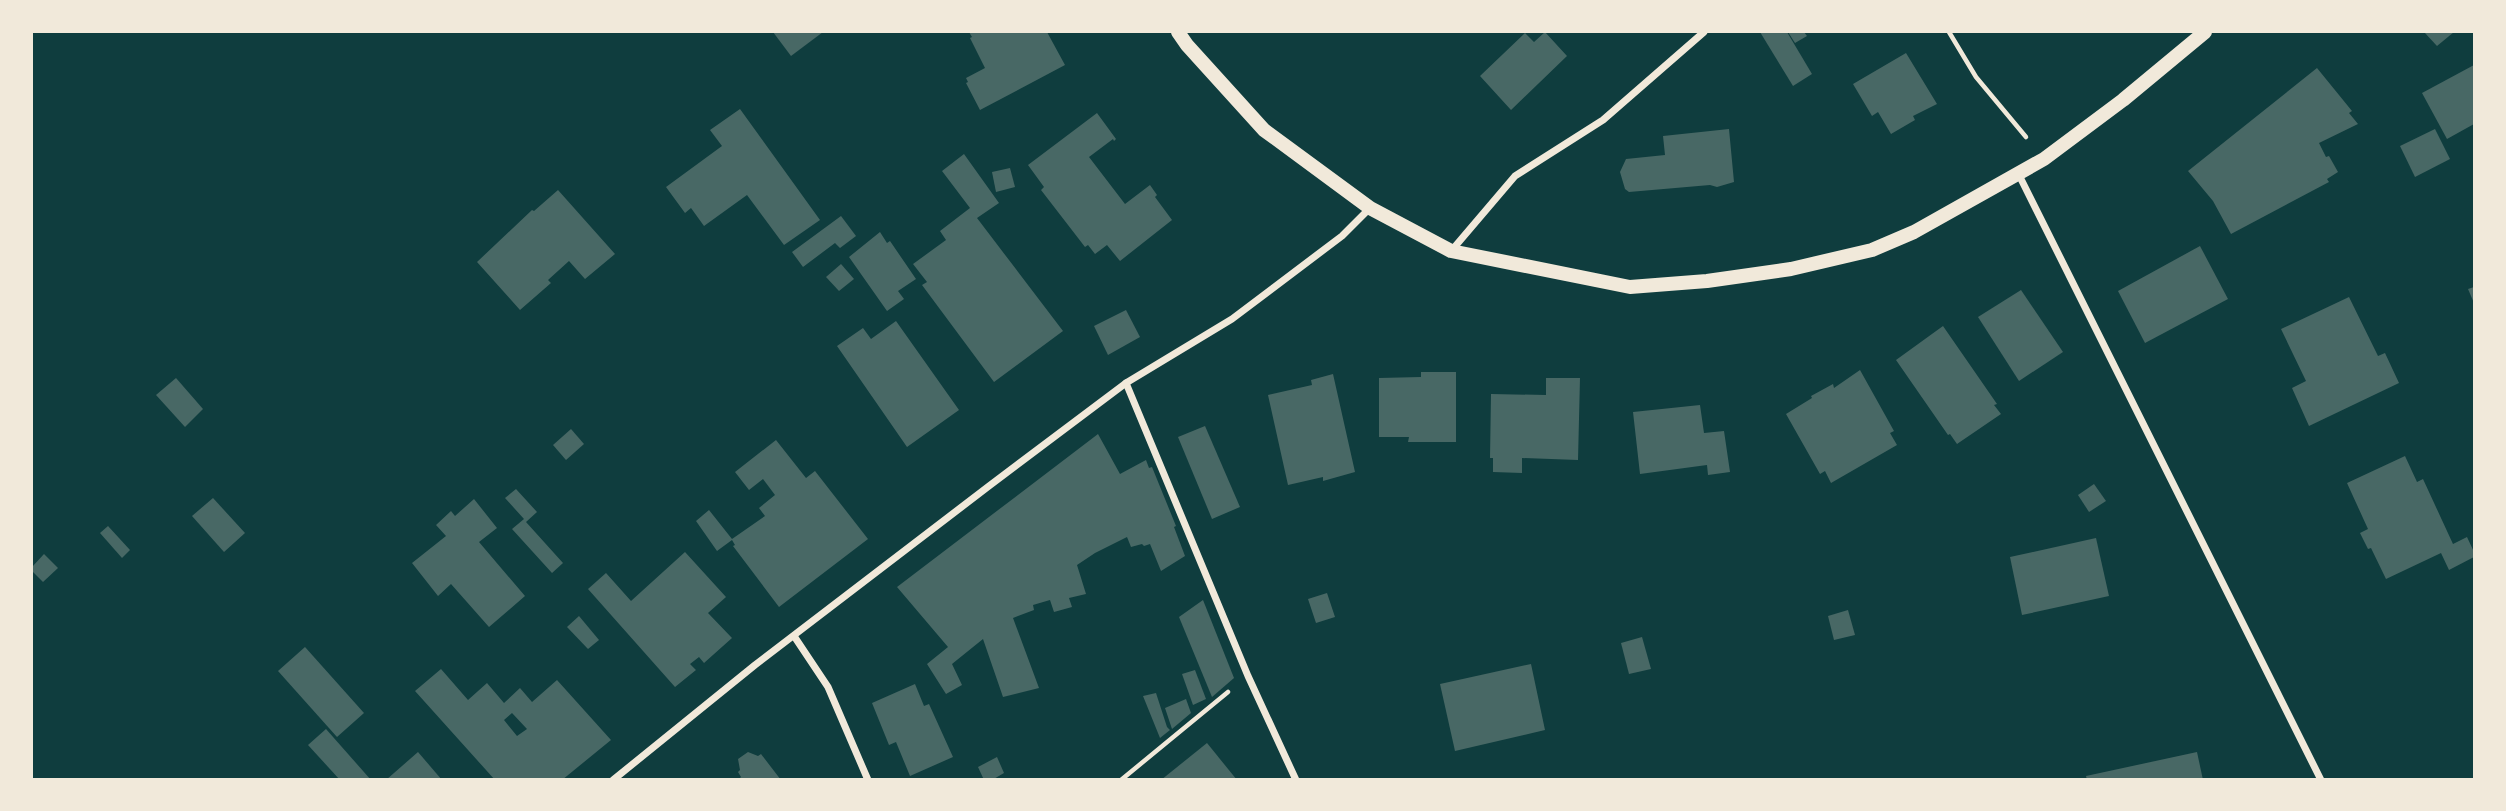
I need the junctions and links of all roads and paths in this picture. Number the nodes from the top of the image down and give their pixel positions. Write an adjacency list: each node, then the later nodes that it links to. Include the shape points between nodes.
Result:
1 (1178, 32): 7 (main road, via 1264,130)
2 (1703, 32): 8 (street, via 1603,120 1515,176)
3 (1949, 32): 5 (path, via 1976,77)
4 (2205, 32): 5 (main road)
5 (2044, 159): 6 (main road)
6 (2018, 173): 8 (main road, via 1914,232 1872,250 1791,270 1630,287); 16 (street)
7 (1370, 208): 8 (main road); 9 (street, via 1342,236 1232,319)
8 (1451, 251)
9 (1126, 383): 10 (street); 11 (street)
10 (794, 636): 12 (street); 13 (street, via 828,687)
11 (1248, 676): 14 (path); 15 (street)
12 (613, 779)
13 (868, 779)
14 (1121, 779)
15 (1296, 779)
16 (2321, 779)

